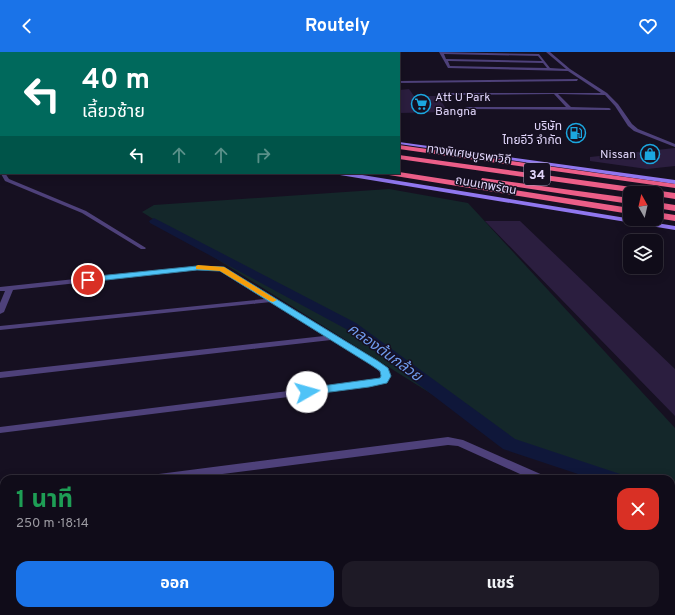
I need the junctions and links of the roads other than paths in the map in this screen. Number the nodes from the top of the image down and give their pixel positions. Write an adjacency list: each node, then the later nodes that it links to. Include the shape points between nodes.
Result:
1 (441, 52): 3 (street); 4 (street)
2 (548, 52): 7 (street)
3 (538, 53): 5 (street)
4 (445, 60): 5 (street); 6 (street, via 449,67)
5 (544, 62): 6 (street)
6 (549, 69): 7 (street)
7 (569, 70): 12 (street)
8 (577, 80): 9 (street)
9 (400, 82)
10 (555, 93): 11 (street); 12 (street); 14 (street)
11 (439, 94)
12 (606, 94): 18 (street, via 618,105 636,130)
13 (467, 108): 14 (street)
14 (569, 108): 15 (street)
15 (609, 108)
16 (400, 143): 26 (main road, 34)
17 (400, 146): 27 (highway)
18 (675, 146)
19 (400, 155): 28 (highway, ทางพิเศษบูรพาวิถี)
20 (400, 155): 30 (highway, ถนนเทพรัตน / 34)
21 (400, 164): 31 (highway, ทางพิเศษบูรพาวิถี)
22 (400, 167): 32 (highway, ถนนเทพรัตน / 34)
23 (3, 174): 41 (street, via 16,184 84,212)
24 (346, 174): 40 (main road, ถนนเทพรัตน / 34)
25 (395, 174): 37 (highway)
26 (675, 182)
27 (675, 186)
28 (623, 188)
29 (663, 194): 30 (highway, ทางพิเศษบูรพาวิถี)
30 (675, 195)
31 (623, 196)
32 (623, 200)
33 (663, 202): 34 (highway)
34 (675, 204)
35 (663, 206): 36 (highway)
36 (675, 208)
37 (623, 210)
38 (663, 216): 39 (highway)
39 (675, 218)
40 (675, 228)
41 (143, 248)
42 (10, 288): 43 (street); 44 (street, via 212,267 231,273); 45 (street)
43 (0, 289)
44 (273, 300): 46 (street); 47 (street)
45 (0, 312)
46 (0, 328)
47 (334, 337): 48 (street); 49 (street, via 384,370 386,376 383,381)
48 (0, 375)
49 (0, 430)
50 (219, 474): 51 (street); 52 (street, via 448,441 460,443)
51 (205, 475)
52 (532, 475)

